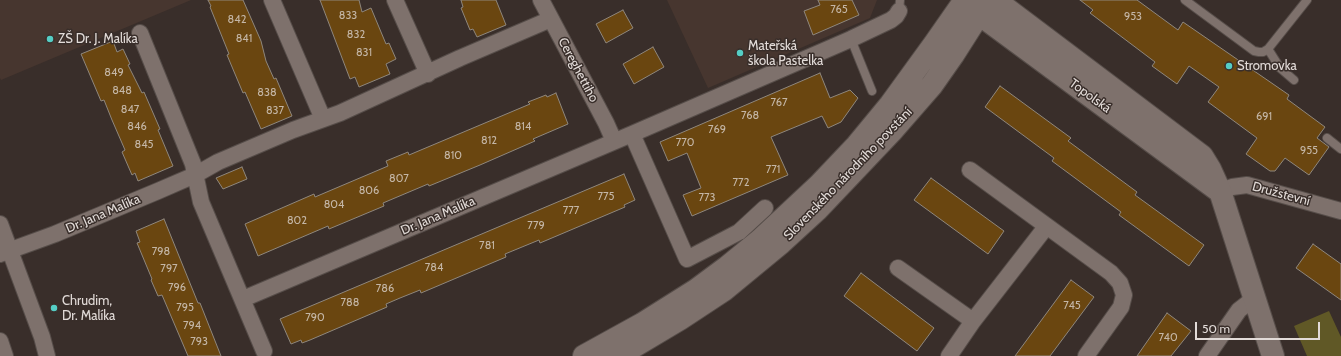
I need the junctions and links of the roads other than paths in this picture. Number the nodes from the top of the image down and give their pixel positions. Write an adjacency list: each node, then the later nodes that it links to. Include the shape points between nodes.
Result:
1 (272, 0): 15 (street)
2 (395, 0): 12 (street)
3 (541, 0): 8 (street, Cereghettiho)
4 (1184, 0): 11 (lane, via 1254,51 1263,52)
5 (1307, 0): 11 (lane)
6 (978, 3): 22 (main road, Topolská, via 1198,152 1210,169); 38 (main road, Slovenského národního povstání, via 914,74 862,139 819,185 760,240 696,290); 39 (main road, Slovenského národního povstání, via 953,56 912,109 807,220 724,290)
7 (900, 6): 10 (street, Dr. Jana Malíka, via 891,20)
8 (551, 19): 12 (street, Dr. Jana Malíka); 18 (street, Cereghettiho)
9 (140, 33): 21 (street, via 193,164)
10 (851, 39): 14 (lane); 16 (street, Dr. Jana Malíka)
11 (1268, 49): 13 (lane, via 1285,73)
12 (428, 74): 15 (street, Dr. Jana Malíka)
13 (1294, 80)
14 (872, 91)
15 (323, 119): 21 (street, Dr. Jana Malíka, via 218,162)
16 (632, 134): 18 (street, Dr. Jana Malíka); 23 (street, via 687,259 739,232)
17 (1327, 138): 19 (lane)
18 (614, 141): 29 (street, Dr. Jana Malíka)
19 (1341, 149)
20 (970, 170): 26 (street)
21 (195, 175): 27 (street, Dr. Jana Malíka, via 55,234); 29 (street, via 201,202)
22 (1220, 191): 24 (street, Družstevní, via 1247,185); 30 (main road, Topolská)
23 (765, 208)
24 (1341, 211)
25 (0, 224): 27 (street)
26 (1046, 227): 31 (street); 41 (street, via 1111,273 1123,288 1121,307)
27 (5, 252): 32 (street)
28 (898, 268): 31 (street)
29 (243, 299): 34 (street)
30 (1256, 300): 42 (street, via 1239,310); 43 (main road, Topolská)
31 (973, 322): 40 (street)
32 (42, 337): 36 (street); 37 (street)
33 (0, 340): 35 (street)
34 (264, 351)
35 (5, 356)
36 (48, 356)
37 (52, 356)
38 (584, 356)
39 (618, 356)
40 (949, 356)
41 (1086, 356)
42 (1207, 356)
43 (1273, 356)

